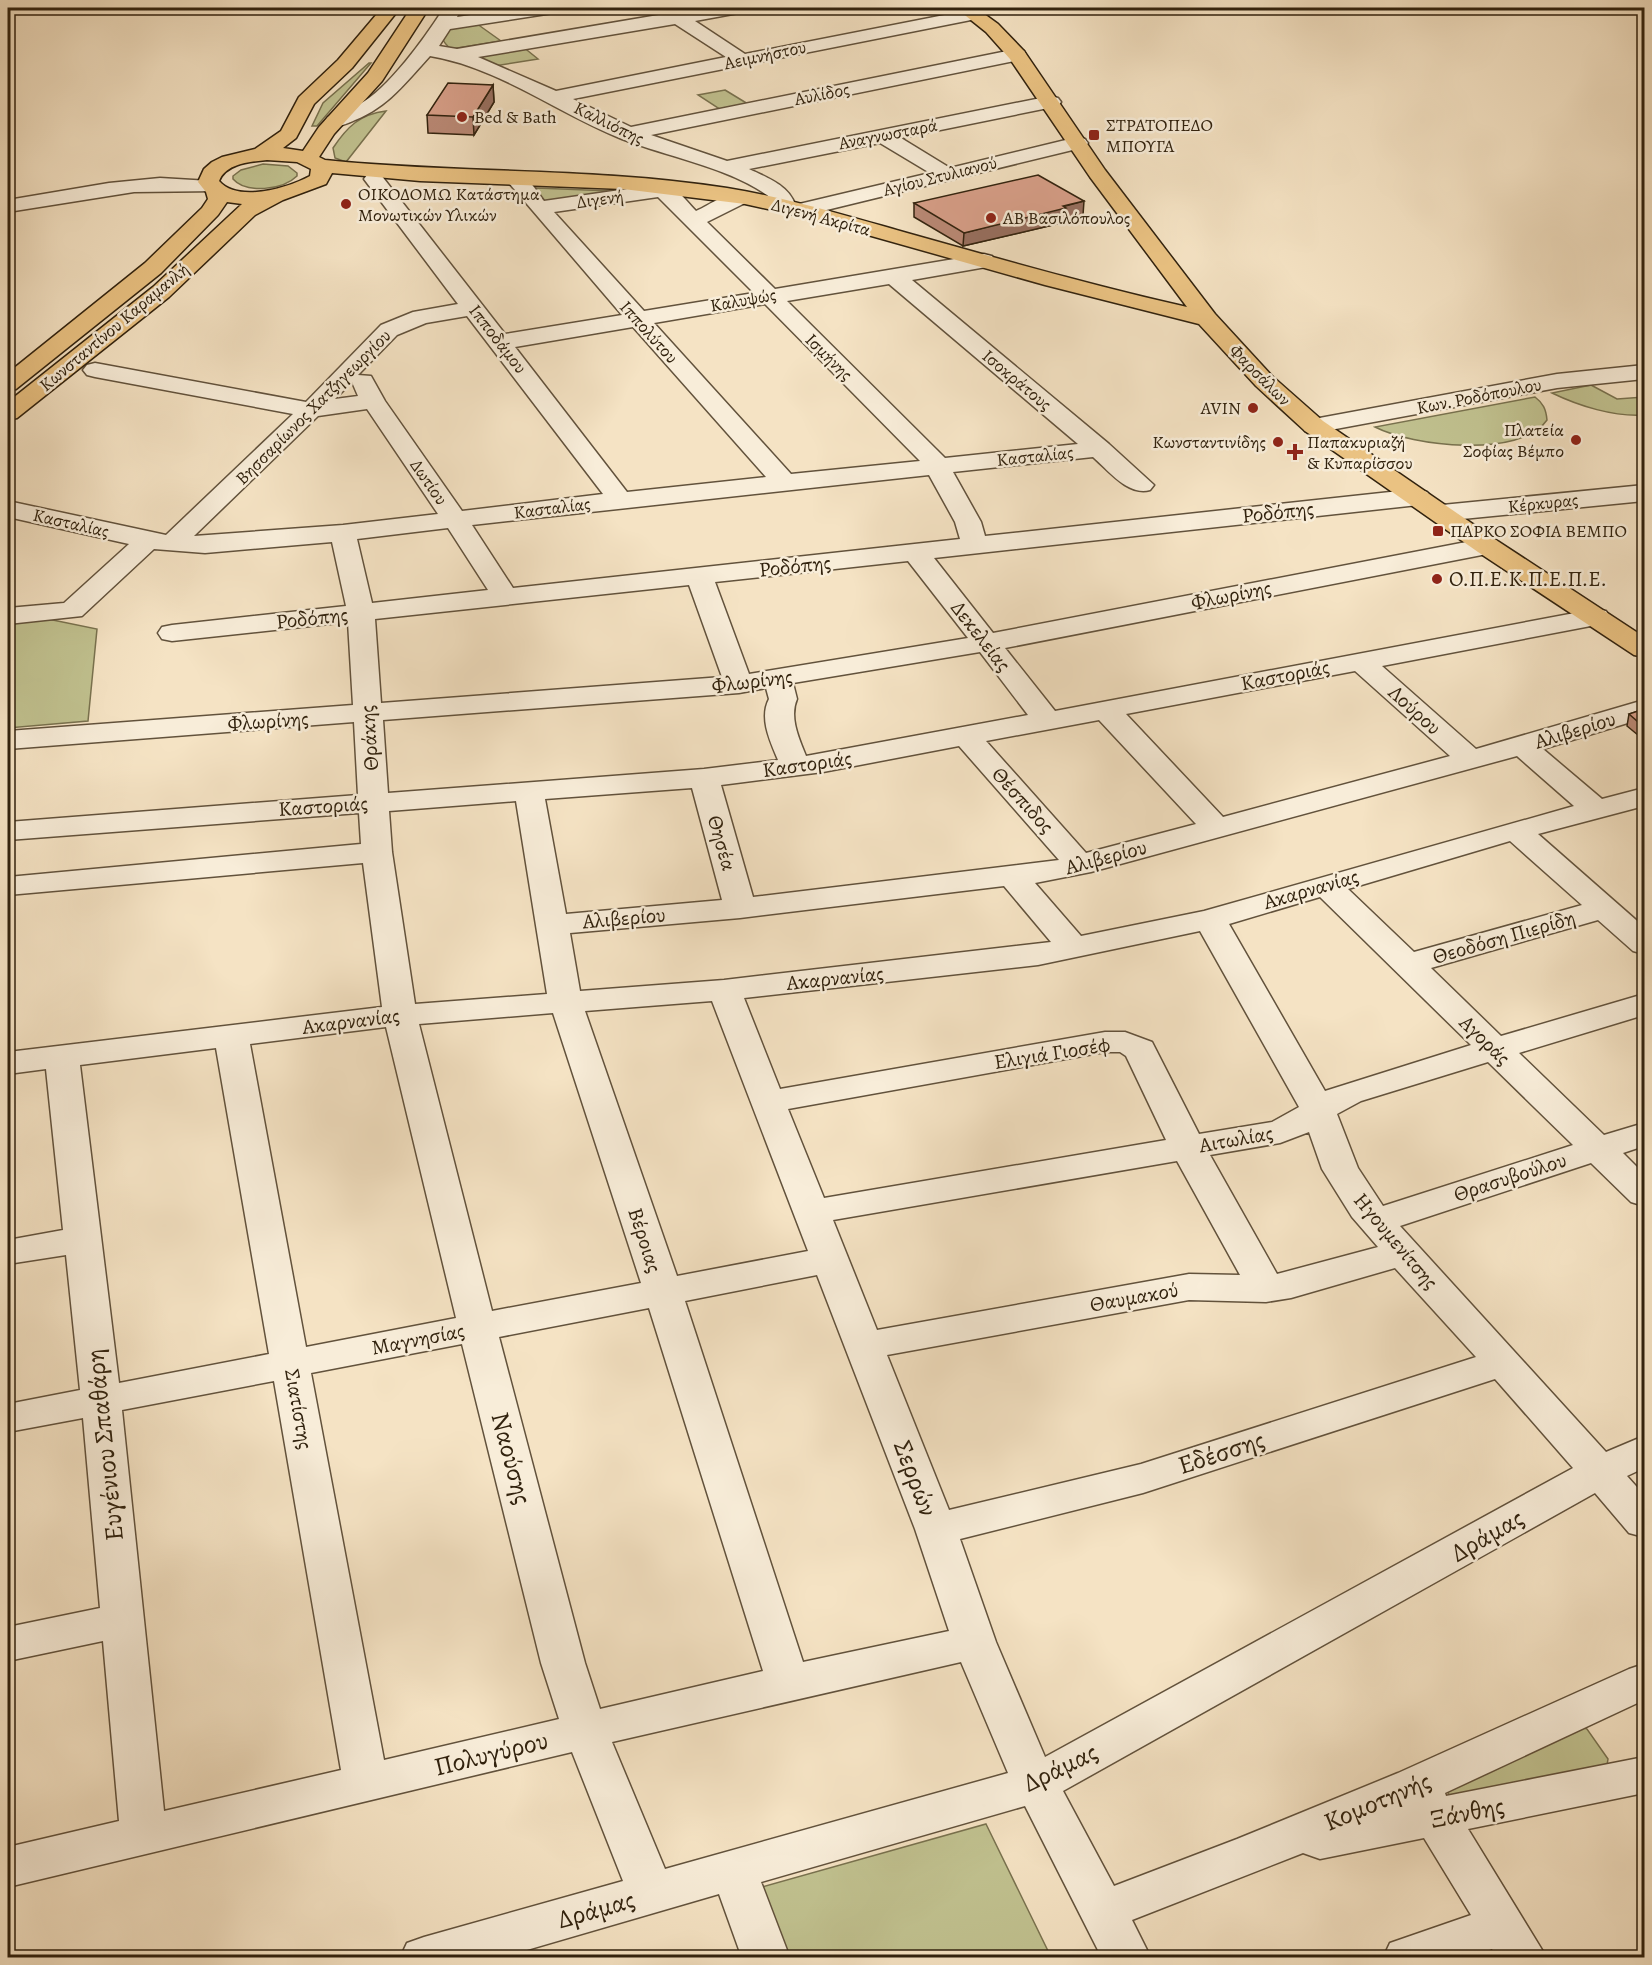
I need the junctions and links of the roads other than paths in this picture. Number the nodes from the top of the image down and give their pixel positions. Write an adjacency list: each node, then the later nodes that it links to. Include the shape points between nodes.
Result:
1 (391, 8): 20 (main road, via 345,64 306,101 289,134)
2 (420, 8): 16 (main road, via 375,77)
3 (553, 8): 6 (street)
4 (738, 8): 7 (street)
5 (970, 11): 10 (main road, Φαρσάλων); 11 (street, Αειμνήστου)
6 (448, 16): 8 (street)
7 (671, 18): 9 (street, via 640,16); 11 (street, via 716,41)
8 (426, 50): 9 (street, Καλλιόπης); 16 (street, via 373,105)
9 (452, 53): 13 (street, Καλλιόπης)
10 (1017, 55): 14 (street, Αυλίδος); 15 (main road, Φαρσάλων)
11 (738, 66): 13 (street, Αειμνήστου)
12 (763, 89): 14 (street)
13 (554, 97): 17 (street, Καλλιόπης)
14 (781, 102): 17 (street, Αυλίδος)
15 (1051, 102): 18 (street, Αναγνωσταρά); 19 (main road, Φαρσάλων)
16 (335, 121): 21 (main road)
17 (628, 134): 22 (street, Καλλιόπης)
18 (881, 135): 22 (street, Αναγνωσταρά); 23 (street)
19 (1078, 143): 23 (street, Αγίου Στυλιανού); 37 (main road, Φαρσάλων)
20 (260, 155): 21 (main road, Διγενή Ακρίτα, via 287,154); 27 (main road, via 231,161)
21 (314, 163): 24 (main road, Διγενή Ακρίτα); 28 (main road, via 321,177)
22 (734, 171): 31 (street); 34 (street, Καλλιόπης, via 775,190)
23 (946, 174): 34 (street, Αγίου Στυλιανού)
24 (425, 175): 25 (main road, Διγενή Ακρίτα); 26 (main road, Διγενή Ακρίτα)
25 (374, 179): 28 (main road, Διγενή Ακρίτα); 41 (street, Ιπποδάμου)
26 (516, 179): 29 (main road, Διγενή Ακρίτα); 33 (street, Ιππολύτου)
27 (213, 183): 30 (main road, via 235,197); 32 (street, via 129,187); 48 (main road, Κωνσταντίνου Καραμανλή, via 218,199 211,211 153,268)
28 (309, 186): 30 (main road, Διγενή Ακρίτα)
29 (660, 187): 31 (main road, Διγενή Ακρίτα); 33 (street, Διγενή); 35 (street, Ισμήνης)
30 (275, 196): 51 (main road, Κωνσταντίνου Καραμανλή, via 239,214 163,290)
31 (733, 196): 34 (main road, Διγενή Ακρίτα); 35 (street)
32 (8, 206)
33 (539, 208): 42 (street, Ιππολύτου)
34 (793, 208): 36 (main road, Διγενή Ακρίτα)
35 (692, 221): 40 (street, Ισμήνης)
36 (984, 261): 38 (street, Καλυψώς); 39 (main road, Διγενή Ακρίτα)
37 (1170, 268): 39 (main road, via 1166,278 1152,290 1133,294); 43 (main road, Φαρσάλων)
38 (894, 276): 40 (street, Καλυψώς); 53 (street, Ισοκράτους)
39 (1098, 292): 43 (main road, Διγενή Ακρίτα)
40 (767, 296): 42 (street, Καλυψώς); 54 (street, Ισμήνης)
41 (474, 308): 44 (street, Ιπποδάμου); 45 (street, Βησσαρίωνος Χατζηγεωργίου, via 421,316 397,325)
42 (637, 319): 44 (street, Καλυψώς); 55 (street, Ιππολύτου)
43 (1207, 319): 52 (main road, Φαρσάλων, via 1264,381)
44 (501, 342): 59 (street, Ιπποδάμου)
45 (356, 365): 49 (street, Δωτίου); 50 (street, Βησσαρίωνος Χατζηγεωργίου)
46 (95, 370): 50 (street)
47 (1644, 372): 52 (street, Κων. Ροδόπουλου, via 1557,381)
48 (8, 384)
49 (373, 401): 50 (street); 62 (street, Δωτίου)
50 (311, 410): 64 (street, Βησσαρίωνος Χατζηγεωργίου)
51 (8, 413)
52 (1314, 426): 58 (main road, Φαρσάλων)
53 (1100, 449): 54 (street, Κασταλίας); 56 (street, Ισοκράτους)
54 (939, 467): 55 (street, Κασταλίας); 65 (street, Ισμήνης, via 968,522)
55 (784, 483): 59 (street, Κασταλίας)
56 (1141, 484)
57 (1644, 493): 61 (street, Κέρκυρας)
58 (1418, 497): 61 (main road, Φαρσάλων); 65 (street, Ροδόπης)
59 (620, 500): 62 (street, Κασταλίας)
60 (8, 509): 64 (street, Κασταλίας)
61 (1442, 513): 66 (main road, Φαρσάλων)
62 (455, 520): 63 (street, Κασταλίας); 69 (street, Δωτίου)
63 (343, 533): 64 (street, Κασταλίας, via 205,545); 70 (street, Θράκης)
64 (159, 542): 71 (street, Βησσαρίωνος Χατζηγεωργίου, via 72,610)
65 (975, 546): 67 (street, Ροδόπης)
66 (1487, 546): 72 (main road, Φαρσάλων); 74 (street, Φλωρίνης)
67 (916, 553): 68 (street, Ροδόπης); 74 (street, Δεκελείας)
68 (700, 577): 69 (street, Ροδόπης); 78 (street)
69 (505, 596): 70 (street, Ροδόπης)
70 (361, 613): 73 (street, Ροδόπης); 81 (street, Θράκης)
71 (8, 616)
72 (1596, 617): 75 (main road, Φαρσάλων); 76 (street, Καστοριάς)
73 (172, 633)
74 (986, 643): 77 (street, Φλωρίνης); 82 (street, Δεκελείας)
75 (1644, 649)
76 (1359, 660): 79 (street, Καστοριάς); 86 (street, Λούρου)
77 (778, 678): 78 (street, Φλωρίνης); 87 (street, via 783,699 778,709 783,739)
78 (739, 684): 81 (street, Φλωρίνης)
79 (1105, 709): 82 (street, Καστοριάς); 93 (street)
80 (1644, 709): 85 (street, Αλιβερίου)
81 (368, 713): 84 (street, Φλωρίνης); 91 (street, Θράκης)
82 (1047, 720): 83 (street, Καστοριάς)
83 (965, 735): 87 (street, Καστοριάς); 97 (street, Θέσπιδος)
84 (8, 740)
85 (1522, 746): 86 (street, Αλιβερίου); 92 (street)
86 (1470, 759): 93 (street, Αλιβερίου)
87 (796, 767): 88 (street, Καστοριάς)
88 (704, 778): 89 (street, Καστοριάς); 101 (street, Θησέα)
89 (529, 791): 91 (street, Καστοριάς); 104 (street, Βέροιας)
90 (1644, 797): 92 (street, Ακαρνανίας)
91 (374, 802): 95 (street, Καστοριάς); 96 (street, Θράκης)
92 (1597, 810): 94 (street, Ακαρνανίας)
93 (1216, 827): 97 (street, Αλιβερίου)
94 (1516, 830): 99 (street, Ακαρνανίας); 102 (street)
95 (8, 831)
96 (377, 852): 100 (street); 111 (street, Θράκης)
97 (1080, 865): 98 (street, Αλιβερίου)
98 (1013, 877): 101 (street, Αλιβερίου); 106 (street)
99 (1326, 885): 103 (street, Ακαρνανίας); 107 (street, Αγοράς)
100 (8, 886)
101 (740, 908): 104 (street, Αλιβερίου)
102 (1603, 909): 105 (street); 107 (street, Θεοδόση Πιερίδη)
103 (1210, 919): 106 (street, Ακαρνανίας); 117 (street, Ηγουμενίτσης)
104 (552, 925): 109 (street, Βέροιας)
105 (1644, 944)
106 (1074, 949): 108 (street, Ακαρνανίας)
107 (1406, 965): 113 (street, Αγοράς)
108 (724, 990): 109 (street, Ακαρνανίας); 116 (street, Σερρών)
109 (565, 1000): 111 (street, Ακαρνανίας); 129 (street, Βέροιας)
110 (1644, 1004): 113 (street, Αιτωλίας)
111 (400, 1015): 112 (street, Ακαρνανίας); 130 (street, Ναούσης)
112 (231, 1035): 114 (street, Ακαρνανίας); 133 (street, Σιατίστης)
113 (1496, 1051): 117 (street, Αιτωλίας, via 1349,1093); 120 (street, Αγοράς)
114 (62, 1056): 115 (street, Ακαρνανίας); 124 (street, Ευγένιου Σπαθάρη)
115 (8, 1064)
116 (767, 1102): 119 (street, Ελιγιά Γιοσέφ, via 1105,1042 1125,1042 1140,1049); 122 (street, Σερρών)
117 (1318, 1109): 119 (street, Αιτωλίας, via 1280,1132); 123 (street, Ηγουμενίτσης, via 1340,1169)
118 (1644, 1134): 120 (street, Θρασυβούλου)
119 (1188, 1148): 122 (street, Αιτωλίας); 128 (street, Ελιγιά Γιοσέφ)
120 (1597, 1149): 121 (street, Αγοράς); 123 (street, Θρασυβούλου)
121 (1644, 1194)
122 (810, 1212): 127 (street, Σερρών)
123 (1375, 1221): 126 (street, Ηγουμενίτσης)
124 (81, 1240): 125 (street); 134 (street, Ευγένιου Σπαθάρη)
125 (8, 1252)
126 (1403, 1253): 128 (street, Θαυμακού, via 1292,1286); 132 (street, Ηγουμενίτσης)
127 (829, 1260): 129 (street, Μαγνησίας); 131 (street, Σερρών)
128 (1266, 1289): 131 (street, Θαυμακού, via 1189,1287)
129 (663, 1292): 130 (street, Μαγνησίας); 144 (street, Βέροιας)
130 (477, 1328): 133 (street, Μαγνησίας); 145 (street, Ναούσης, via 563,1663)
131 (864, 1346): 139 (street, Σερρών)
132 (1503, 1362): 137 (street, Ηγουμενίτσης); 139 (street, Εδέσσης, via 1143,1478)
133 (291, 1364): 134 (street, Μαγνησίας); 147 (street, Σιατίστης)
134 (101, 1400): 135 (street, Μαγνησίας); 140 (street, Ευγένιου Σπαθάρη)
135 (8, 1418)
136 (1644, 1451): 137 (street, Δράμας)
137 (1600, 1472): 138 (street, Ηγουμενίτσης); 148 (street, Δράμας)
138 (1644, 1522)
139 (936, 1529): 141 (street, Σερρών)
140 (122, 1620): 142 (street); 150 (street, Ευγένιου Σπαθάρη)
141 (974, 1642): 144 (street, Πολυγύρου); 148 (street, Σερρών)
142 (8, 1644)
143 (1644, 1681): 149 (street, Κομοτηνής)
144 (788, 1683): 145 (street, Πολυγύρου)
145 (585, 1730): 147 (street, Πολυγύρου); 153 (street, Ναούσης)
146 (1644, 1775): 149 (street, Ξάνθης)
147 (366, 1784): 150 (street, Πολυγύρου)
148 (1036, 1784): 152 (street, Δράμας); 154 (street, Σερρών)
149 (1426, 1802): 154 (street, Ξάνθης, via 1253,1853); 155 (street)
150 (143, 1835): 151 (street, Πολυγύρου)
151 (8, 1867)
152 (733, 1869): 153 (street, Δράμας); 157 (street)
153 (651, 1893): 156 (street, Δράμας)
154 (1104, 1910): 158 (street, Σερρών)
155 (1512, 1941): 159 (street)
156 (424, 1958)
157 (766, 1958)
158 (1127, 1958)
159 (1407, 1958)

